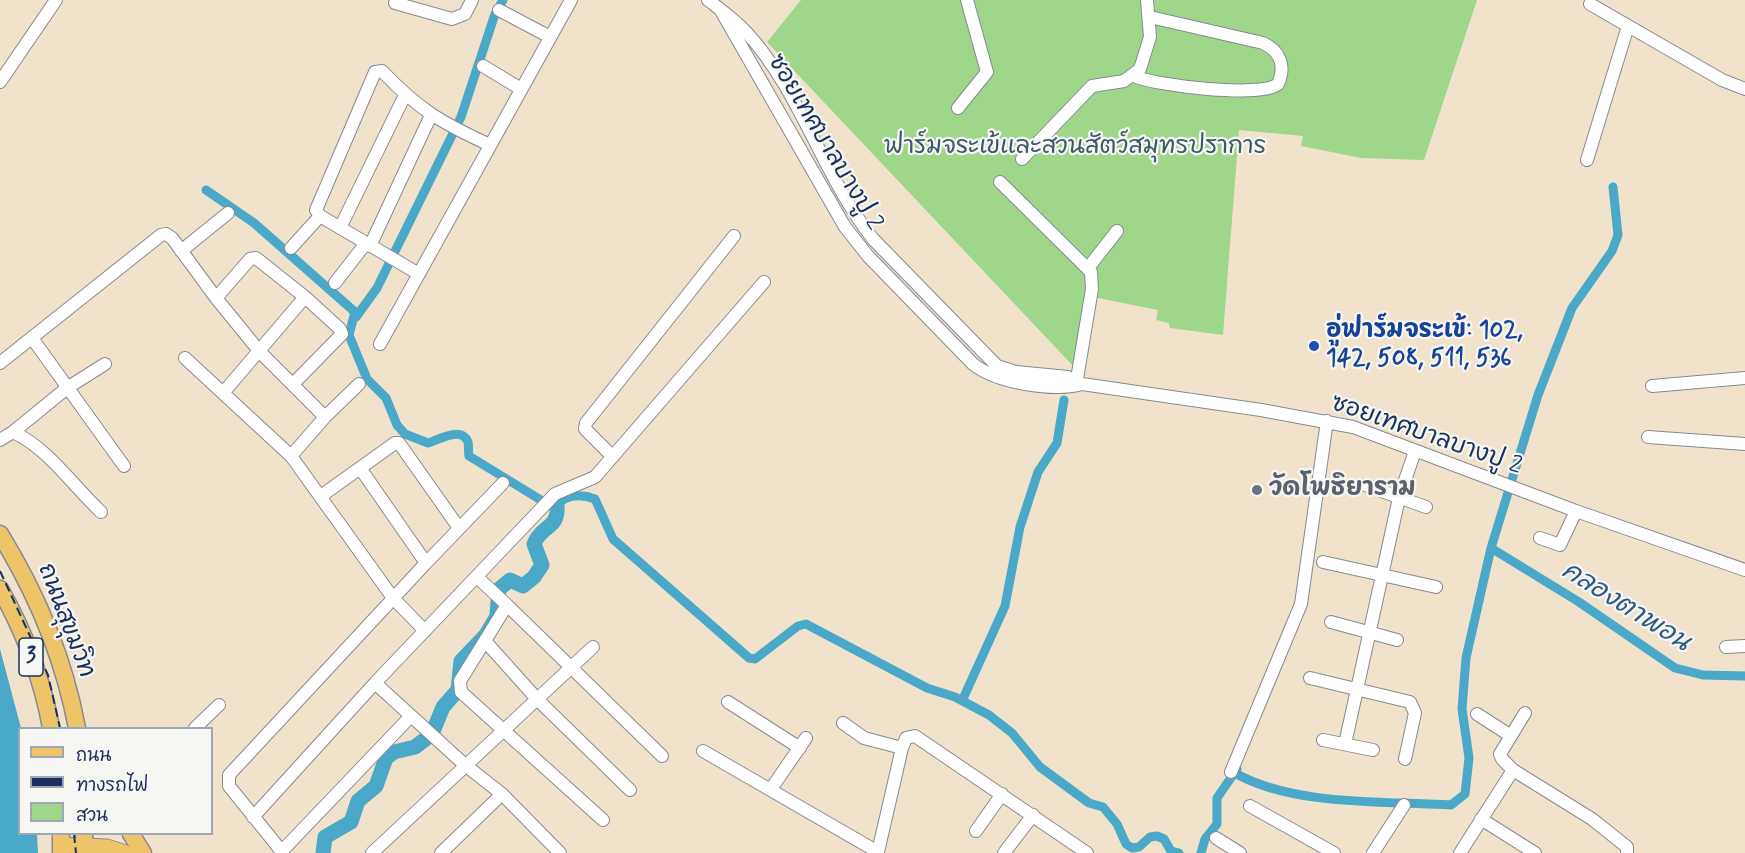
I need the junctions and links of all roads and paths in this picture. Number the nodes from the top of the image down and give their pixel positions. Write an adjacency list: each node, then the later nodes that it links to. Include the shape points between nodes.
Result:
1 (56, 0): 15 (street)
2 (472, 0): 7 (street, via 465,14 452,19)
3 (571, 0): 12 (street)
4 (708, 0): 46 (street, ซอยเทศบาลบางปู 2, via 746,32 771,67 857,219 980,351 1004,369)
5 (967, 0): 19 (street, via 987,72)
6 (1147, 0): 10 (street)
7 (395, 3)
8 (1590, 4): 11 (street)
9 (499, 10): 12 (street)
10 (1150, 17): 14 (street, via 1146,57); 14 (street, via 1263,43 1274,48 1283,73 1278,84 1263,91 1169,86)
11 (1628, 26): 17 (street, via 1733,86); 23 (street)
12 (550, 37): 16 (street)
13 (483, 66): 16 (street)
14 (1134, 76): 22 (street, via 1092,86)
15 (0, 82)
16 (521, 89): 21 (street)
17 (1745, 89)
18 (405, 94): 20 (street); 26 (street, via 382,70 375,72 316,207); 27 (street)
19 (958, 108)
20 (431, 115): 21 (street); 30 (street)
21 (490, 145): 34 (street)
22 (1022, 159)
23 (1587, 160)
24 (1000, 182): 33 (street)
25 (228, 213): 32 (street)
26 (320, 216): 27 (street); 31 (street)
27 (340, 228): 30 (street)
28 (1117, 231): 33 (street)
29 (734, 236): 60 (street, via 586,423 585,429)
30 (368, 244): 34 (street); 36 (street)
31 (291, 248)
32 (181, 251): 38 (street); 39 (street, via 169,235 161,234)
33 (1088, 268): 46 (street, via 1092,289)
34 (419, 274): 40 (street)
35 (764, 282): 60 (street)
36 (335, 283)
37 (305, 297): 38 (street, via 256,258 250,259); 41 (street); 47 (street, via 342,334)
38 (216, 298): 41 (street)
39 (32, 338): 43 (street); 50 (street)
40 (380, 344)
41 (260, 352): 47 (street); 51 (street)
42 (185, 358): 51 (street)
43 (0, 363)
44 (105, 364): 50 (street)
45 (1745, 378): 49 (street)
46 (1080, 382): 53 (street, ซอยเทศบาลบางปู 2)
47 (293, 384): 52 (street)
48 (359, 384): 52 (street)
49 (1652, 386)
50 (68, 388): 54 (street); 61 (street)
51 (223, 393): 59 (street)
52 (325, 417): 59 (street)
53 (1328, 421): 58 (street, ซอยเทศบาลบางปู 2); 115 (street, via 1301,604)
54 (13, 432): 56 (street); 69 (street, via 53,462)
55 (1648, 437): 57 (street)
56 (0, 440)
57 (1745, 444)
58 (1415, 451): 66 (street); 68 (street, ซอยเทศบาลบางปู 2)
59 (291, 456): 65 (street)
60 (613, 457): 77 (street, via 592,480 555,494)
61 (124, 466)
62 (360, 468): 65 (street); 70 (street, via 395,443 403,444); 74 (street)
63 (503, 483): 70 (street)
64 (1365, 485): 66 (street)
65 (321, 496): 80 (street)
66 (1399, 498): 67 (street); 76 (street)
67 (1426, 507)
68 (1576, 511): 72 (street, via 1560,545); 75 (street, ซอยเทศบาลบางปู 2)
69 (101, 512)
70 (459, 528): 74 (street)
71 (0, 534): 102 (highway, ถนนสุขุมวิท / 3, via 43,616)
72 (1540, 538)
73 (1323, 562): 76 (street)
74 (426, 563): 80 (street)
75 (1745, 570)
76 (1383, 576): 78 (street); 84 (street)
77 (477, 577): 81 (street); 83 (street)
78 (1436, 587)
79 (0, 589): 101 (highway, ถนนสุขุมวิท / 3, via 38,676)
80 (393, 598): 83 (street); 123 (street, via 229,775 229,786)
81 (507, 605): 86 (street); 90 (street)
82 (1330, 622): 84 (street)
83 (425, 631): 92 (street)
84 (1371, 632): 85 (street); 93 (street)
85 (1397, 639)
86 (485, 641): 94 (street); 104 (street, via 459,687)
87 (1745, 646): 89 (street)
88 (593, 647): 90 (street)
89 (1726, 647)
90 (573, 667): 94 (street); 111 (street)
91 (1310, 678): 93 (street)
92 (375, 682): 99 (street); 123 (street)
93 (1357, 690): 107 (street); 112 (street, via 1410,702 1415,707)
94 (537, 699): 104 (street); 117 (street)
95 (728, 702): 116 (street, via 803,743)
96 (219, 705): 103 (street)
97 (1525, 713): 105 (street)
98 (1476, 714): 105 (street)
99 (410, 717): 113 (street); 131 (street)
100 (843, 723): 108 (street, via 864,738)
101 (51, 727)
102 (77, 727)
103 (197, 727)
104 (501, 730): 113 (street); 125 (street)
105 (1511, 736): 114 (street, via 1500,756)
106 (1323, 740): 107 (street)
107 (1345, 744): 109 (street)
108 (902, 748): 116 (street, via 878,852); 119 (street, via 906,738 920,737)
109 (1373, 750)
110 (703, 752): 116 (street)
111 (662, 756)
112 (1405, 759)
113 (465, 765): 118 (street); 134 (street)
114 (1513, 770): 124 (street); 144 (street, via 1592,819 1627,847)
115 (1231, 772)
116 (771, 789)
117 (630, 790)
118 (502, 794): 135 (street); 136 (street)
119 (1002, 794): 122 (street); 126 (street)
120 (1404, 805): 141 (street)
121 (1250, 806): 140 (street)
122 (1033, 815): 137 (street); 138 (street)
123 (253, 817): 131 (street)
124 (1481, 819): 142 (street); 143 (street)
125 (603, 820)
126 (976, 831)
127 (131, 835): 133 (highway)
128 (1216, 838): 139 (street)
129 (61, 844): 130 (main road)
130 (84, 844): 132 (main road)
131 (282, 852)
132 (126, 853)
133 (143, 853)
134 (372, 853)
135 (441, 853)
136 (560, 853)
137 (1004, 853)
138 (1087, 853)
139 (1240, 853)
140 (1334, 853)
141 (1373, 853)
142 (1460, 853)
143 (1535, 853)
144 (1628, 853)

